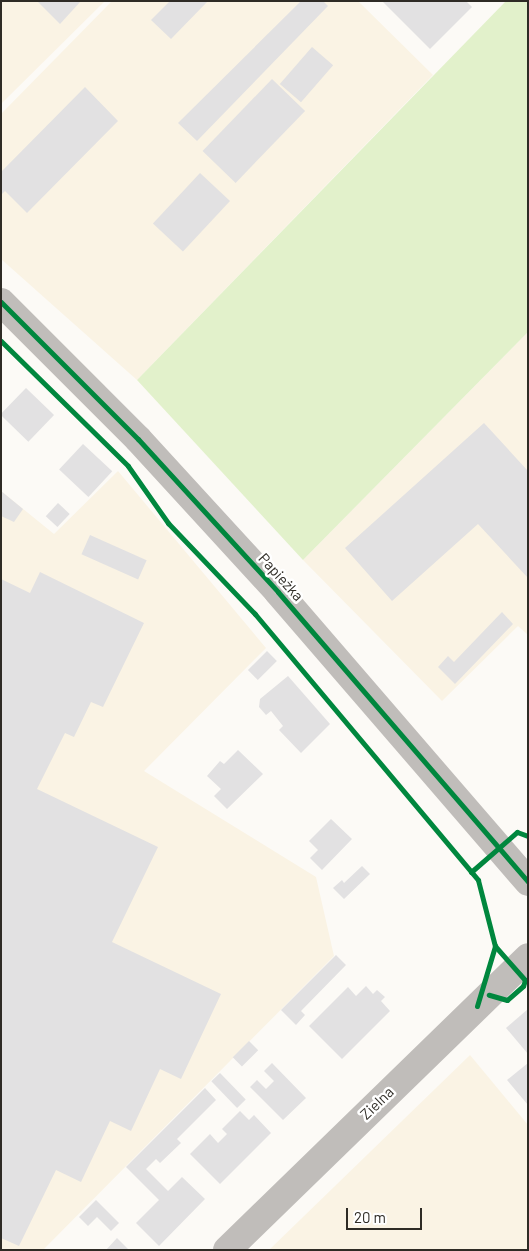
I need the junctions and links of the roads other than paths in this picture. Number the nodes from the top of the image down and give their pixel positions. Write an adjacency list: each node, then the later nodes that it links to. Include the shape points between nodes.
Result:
1 (1, 302): 2 (street, Papieżka, via 138,439 264,578)
2 (528, 882)
3 (528, 957): 4 (street, Zielna)
4 (227, 1250)

